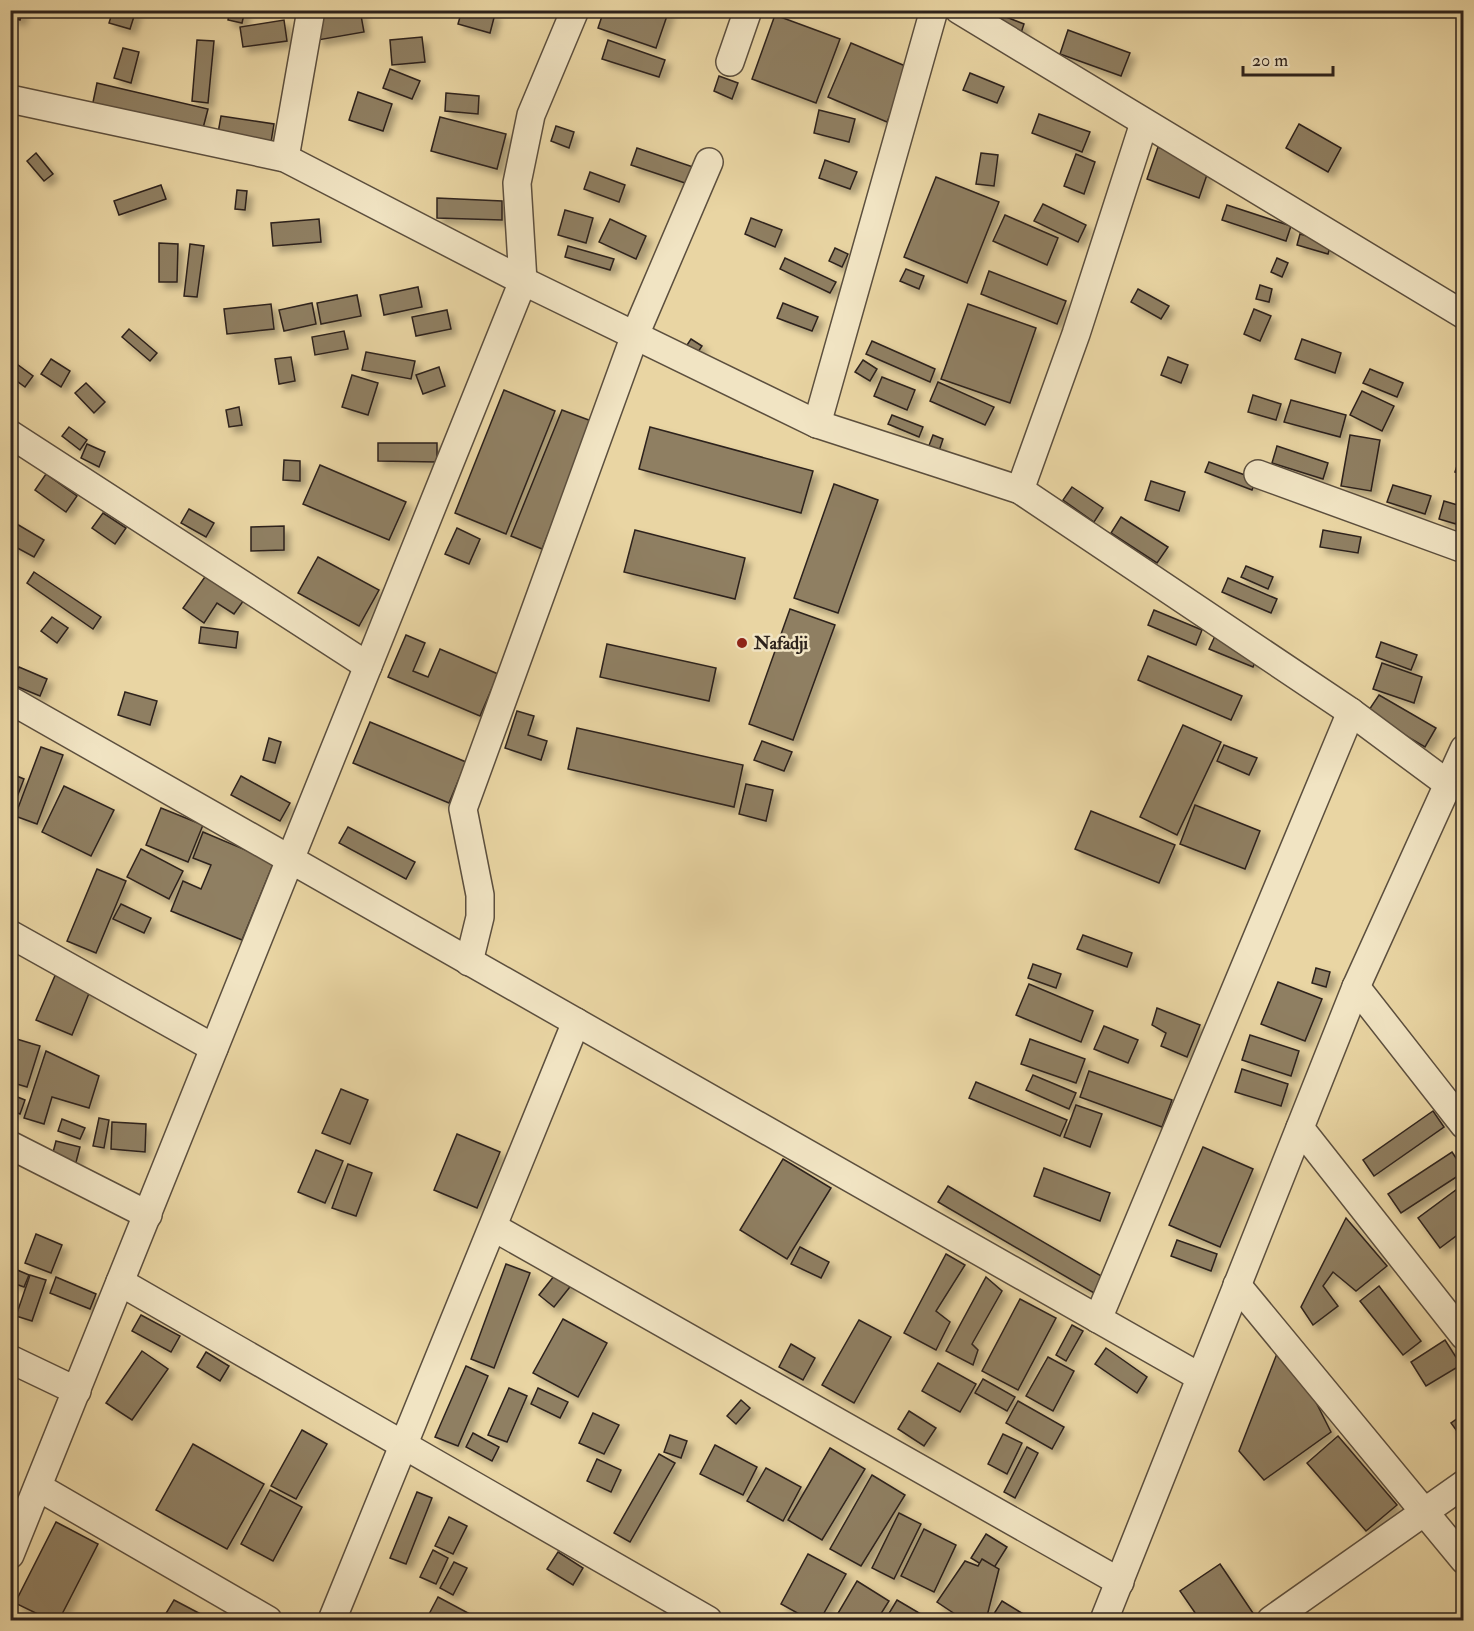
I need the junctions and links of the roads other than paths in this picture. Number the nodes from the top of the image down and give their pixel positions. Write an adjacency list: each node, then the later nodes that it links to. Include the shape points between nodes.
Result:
1 (311, 10): 9 (street)
2 (575, 10): 11 (street, via 531,115 517,183)
3 (748, 10): 6 (street)
4 (934, 10): 14 (street)
5 (959, 10): 8 (street)
6 (730, 63)
7 (10, 99): 9 (street)
8 (1144, 123): 12 (street); 17 (street, via 1076,334)
9 (285, 158): 11 (street)
10 (709, 162): 13 (street)
11 (523, 281): 13 (street); 19 (street)
12 (1462, 317)
13 (635, 335): 14 (street); 26 (street, via 463,809 480,895 480,917)
14 (817, 424): 17 (street)
15 (10, 434): 19 (street)
16 (1258, 474): 18 (street)
17 (1020, 489): 21 (street)
18 (1464, 549)
19 (368, 666): 24 (street)
20 (10, 700): 24 (street)
21 (1351, 712): 23 (street); 37 (street)
22 (1463, 751): 23 (street)
23 (1448, 784): 27 (street)
24 (290, 859): 26 (street); 29 (street)
25 (10, 934): 29 (street)
26 (469, 962): 28 (street)
27 (1356, 987): 30 (street); 31 (street)
28 (576, 1022): 34 (street); 37 (street)
29 (214, 1048): 33 (street)
30 (1464, 1125)
31 (1300, 1128): 36 (street); 38 (street)
32 (10, 1145): 33 (street)
33 (148, 1215): 35 (street)
34 (493, 1227): 42 (street); 48 (street)
35 (120, 1282): 41 (street); 42 (street)
36 (1237, 1285): 40 (street); 45 (street)
37 (1098, 1319): 40 (street)
38 (1464, 1336)
39 (10, 1359): 41 (street)
40 (1200, 1377): 48 (street)
41 (76, 1391): 44 (street)
42 (404, 1445): 50 (street); 51 (street)
43 (1464, 1484): 45 (street)
44 (38, 1487): 46 (street); 49 (street)
45 (1424, 1512): 47 (street); 53 (street)
46 (10, 1555)
47 (1464, 1560)
48 (1120, 1582): 52 (street)
49 (268, 1620)
50 (332, 1620)
51 (708, 1620)
52 (1104, 1620)
53 (1271, 1620)

